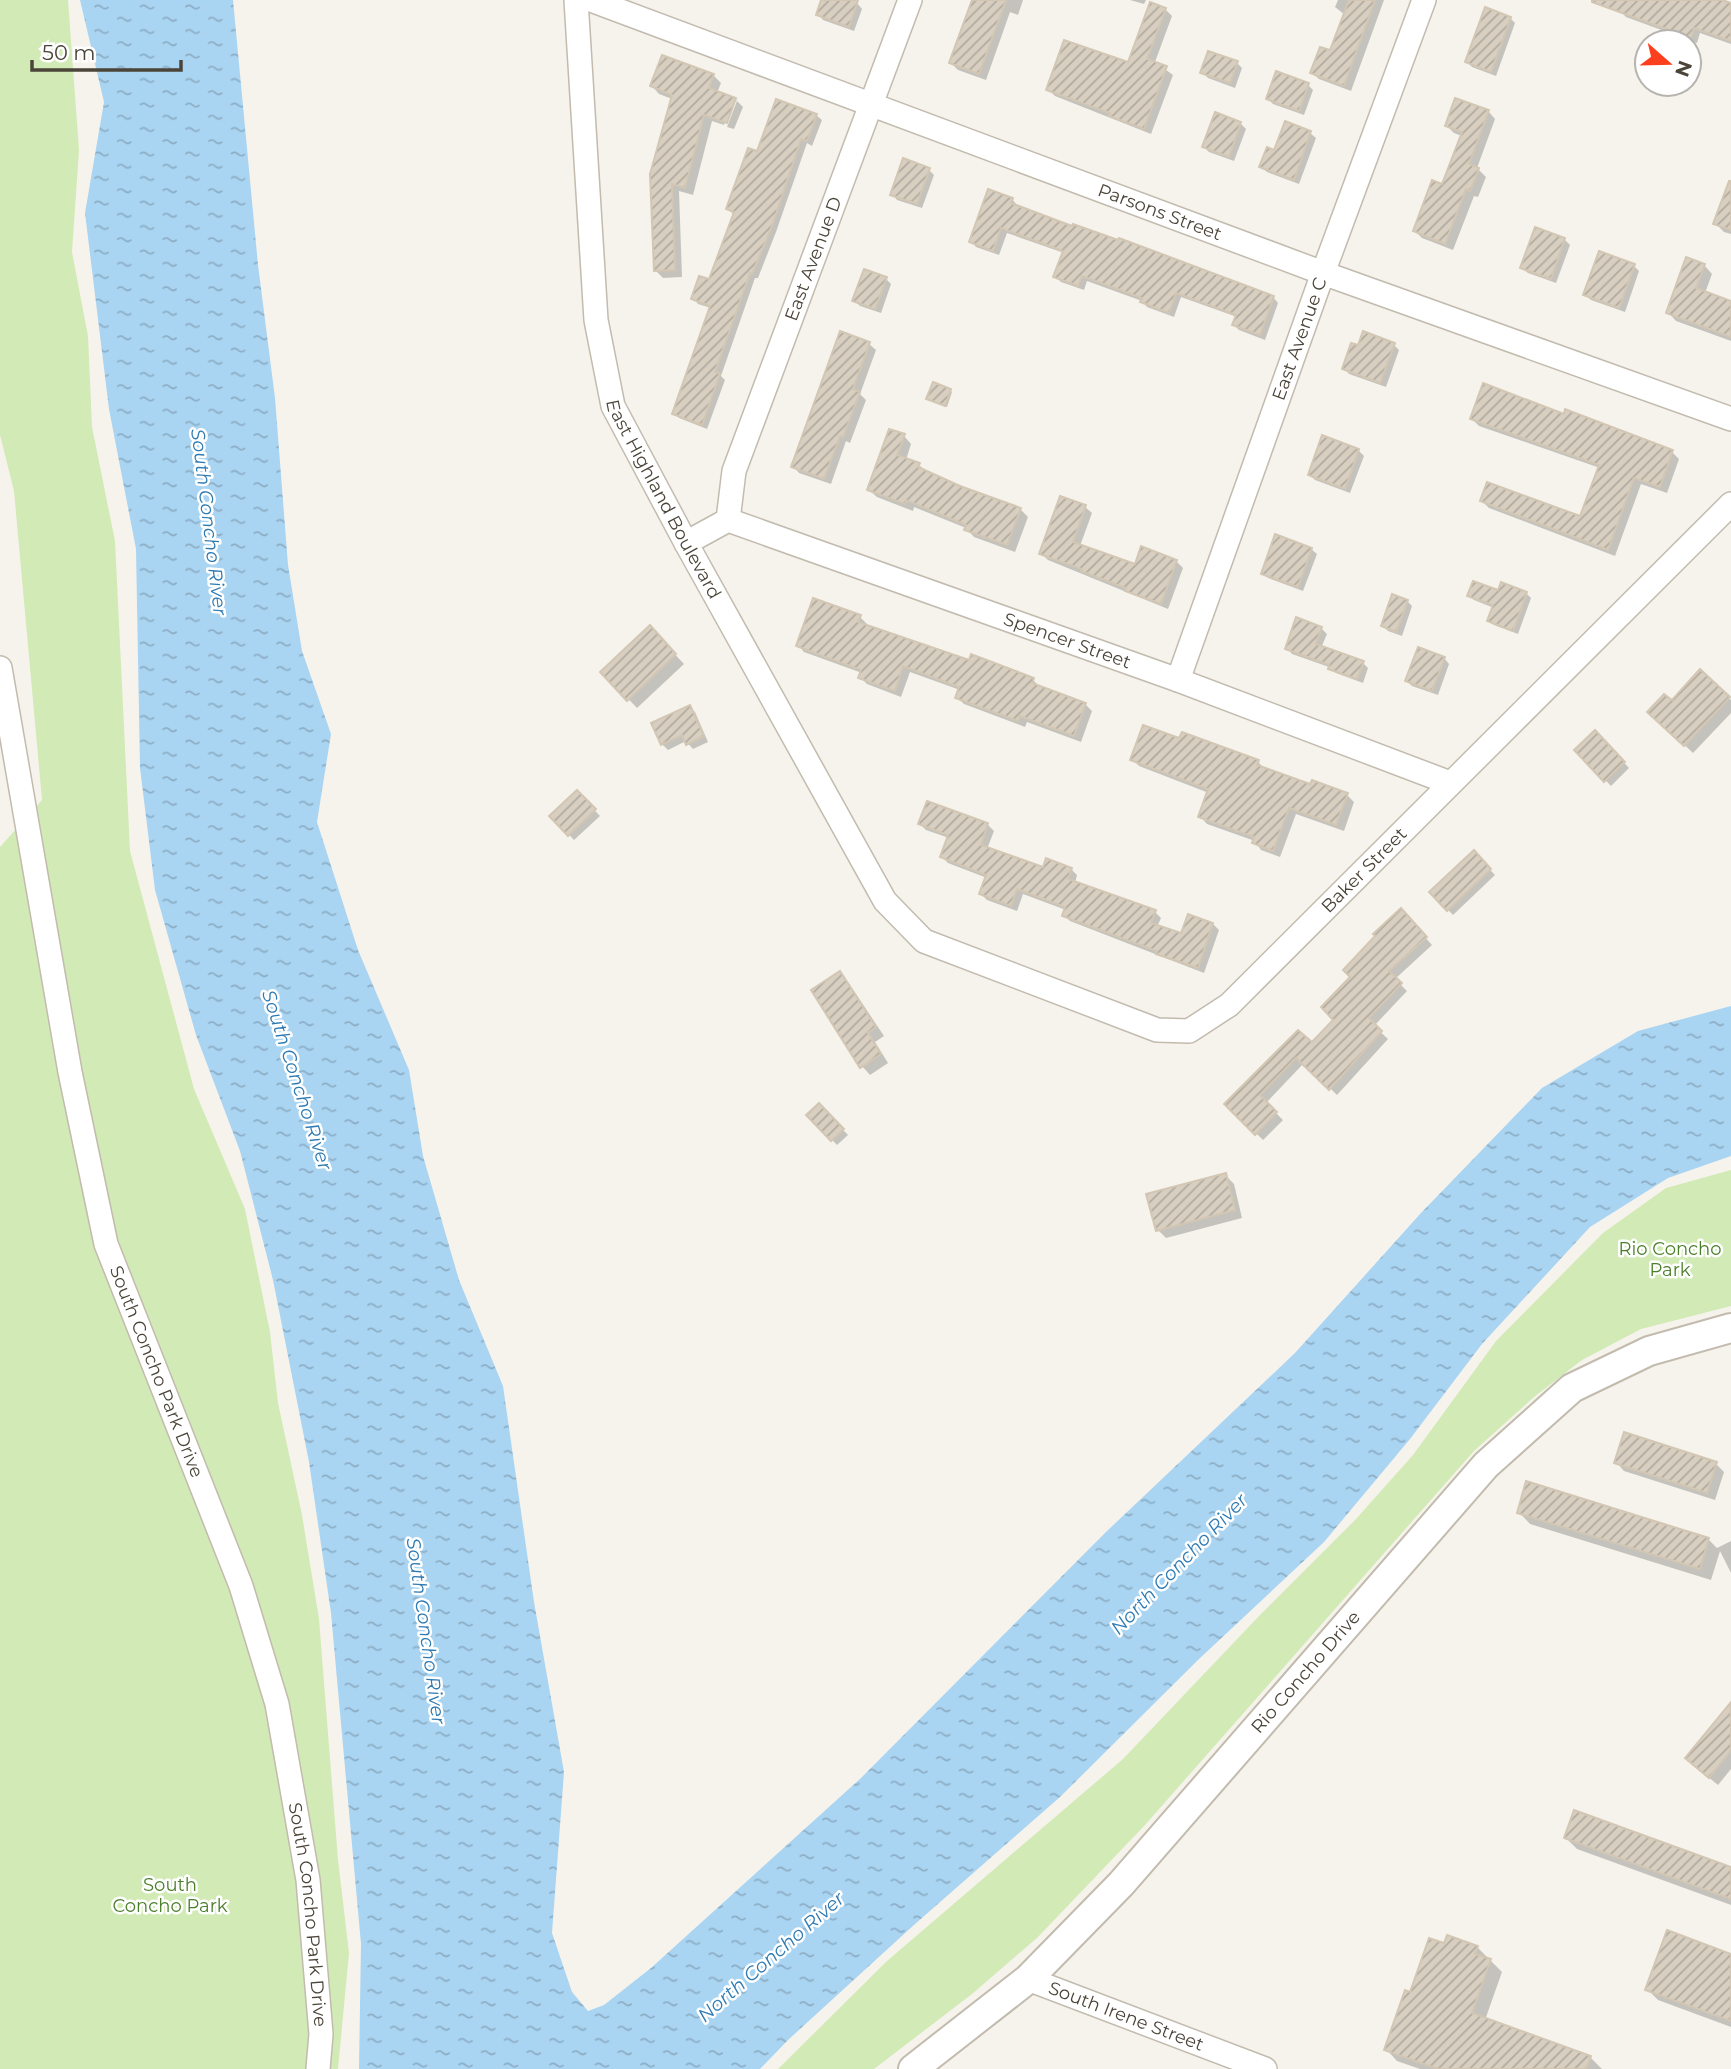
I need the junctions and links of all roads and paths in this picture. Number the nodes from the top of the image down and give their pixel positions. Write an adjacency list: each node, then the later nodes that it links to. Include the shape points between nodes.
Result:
1 (576, 0): 10 (street, East Highland Boulevard, via 596,320 613,406)
2 (591, 0): 5 (street, Parsons Street)
3 (910, 0): 5 (street, East Avenue D)
4 (1424, 0): 6 (street, East Avenue C)
5 (869, 105): 6 (street, Parsons Street); 9 (street, East Avenue D, via 734,471)
6 (1322, 273): 7 (street, Parsons Street); 12 (street, East Avenue C)
7 (1731, 419)
8 (1731, 504): 13 (street, Baker Street)
9 (728, 520): 10 (street); 12 (street, Spencer Street)
10 (686, 543): 14 (street, East Highland Boulevard, via 885,901)
11 (0, 668): 17 (street, South Concho Park Drive, via 70,1072 106,1244 241,1586 277,1703 308,1880 321,2034)
12 (1178, 680): 13 (street, Spencer Street)
13 (1450, 783): 14 (street, Baker Street, via 1228,1005 1189,1031 1157,1030)
14 (924, 941)
15 (1731, 1328): 16 (street, Rio Concho Drive, via 1649,1351 1572,1388 1486,1465 1121,1884)
16 (1028, 1979): 18 (street, Rio Concho Drive); 19 (street, South Irene Street)
17 (318, 2069)
18 (913, 2069)
19 (1265, 2069)

